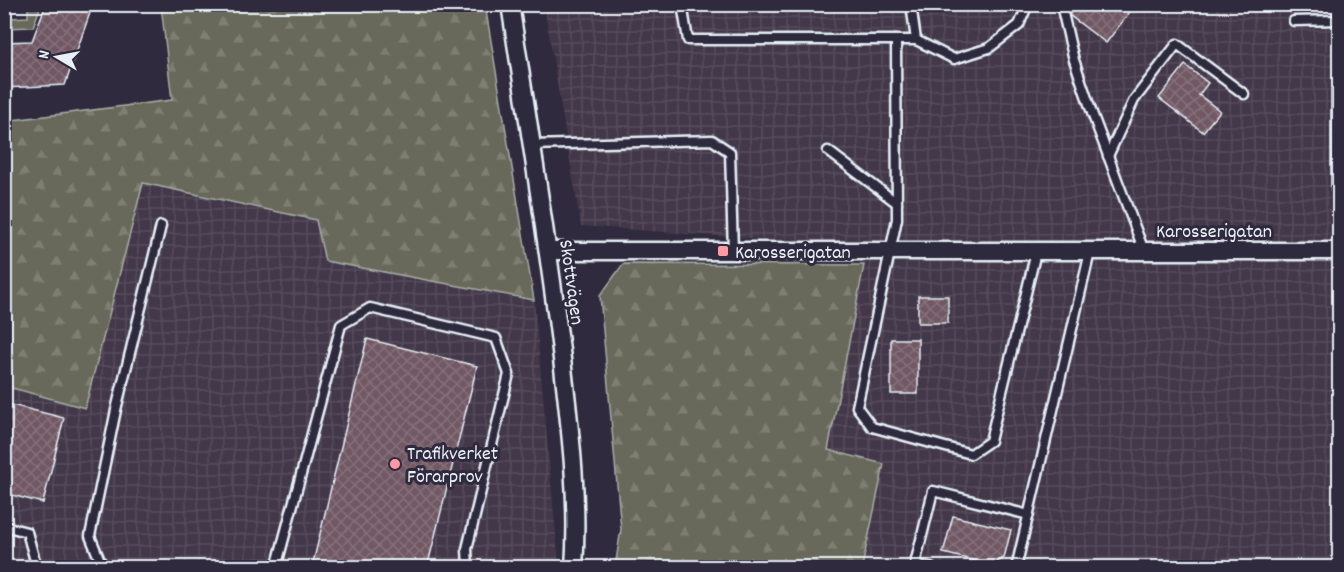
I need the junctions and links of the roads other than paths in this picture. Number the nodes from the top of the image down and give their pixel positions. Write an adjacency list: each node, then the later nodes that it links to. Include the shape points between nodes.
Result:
1 (510, 4): 11 (street, Skottvägen)
2 (682, 4): 8 (lane, via 688,40)
3 (911, 4): 9 (lane)
4 (1028, 4): 9 (lane, via 1019,25 989,48 954,59)
5 (1064, 4): 13 (lane, via 1074,60)
6 (1294, 21): 7 (lane)
7 (1340, 21)
8 (896, 40): 9 (lane); 14 (lane)
9 (916, 40)
10 (1244, 94): 13 (lane, via 1177,44 1134,100)
11 (532, 145): 16 (street, Skottvägen); 17 (lane, via 712,140 730,152)
12 (828, 151): 14 (lane)
13 (1108, 156): 22 (lane)
14 (897, 203): 19 (lane)
15 (161, 226): 26 (lane, via 90,536)
16 (548, 251): 17 (street, Karosserigatan); 31 (street, Skottvägen, via 575,495)
17 (733, 251): 19 (street, Karosserigatan)
18 (1340, 251): 22 (street, Karosserigatan)
19 (890, 252): 20 (street, Karosserigatan); 20 (lane, via 857,407 872,427 971,454 990,441)
20 (1036, 252): 21 (street, Karosserigatan)
21 (1090, 252): 22 (street, Karosserigatan); 23 (lane)
22 (1144, 252)
23 (1029, 515): 32 (lane, via 933,491 915,564); 33 (lane)
24 (4, 526): 25 (lane, via 27,532)
25 (37, 567)
26 (103, 567)
27 (135, 567): 28 (lane)
28 (157, 567)
29 (276, 567): 30 (lane, via 341,325 370,309 496,338 509,374 467,549)
30 (468, 567)
31 (574, 567)
32 (931, 567)
33 (1016, 567)

